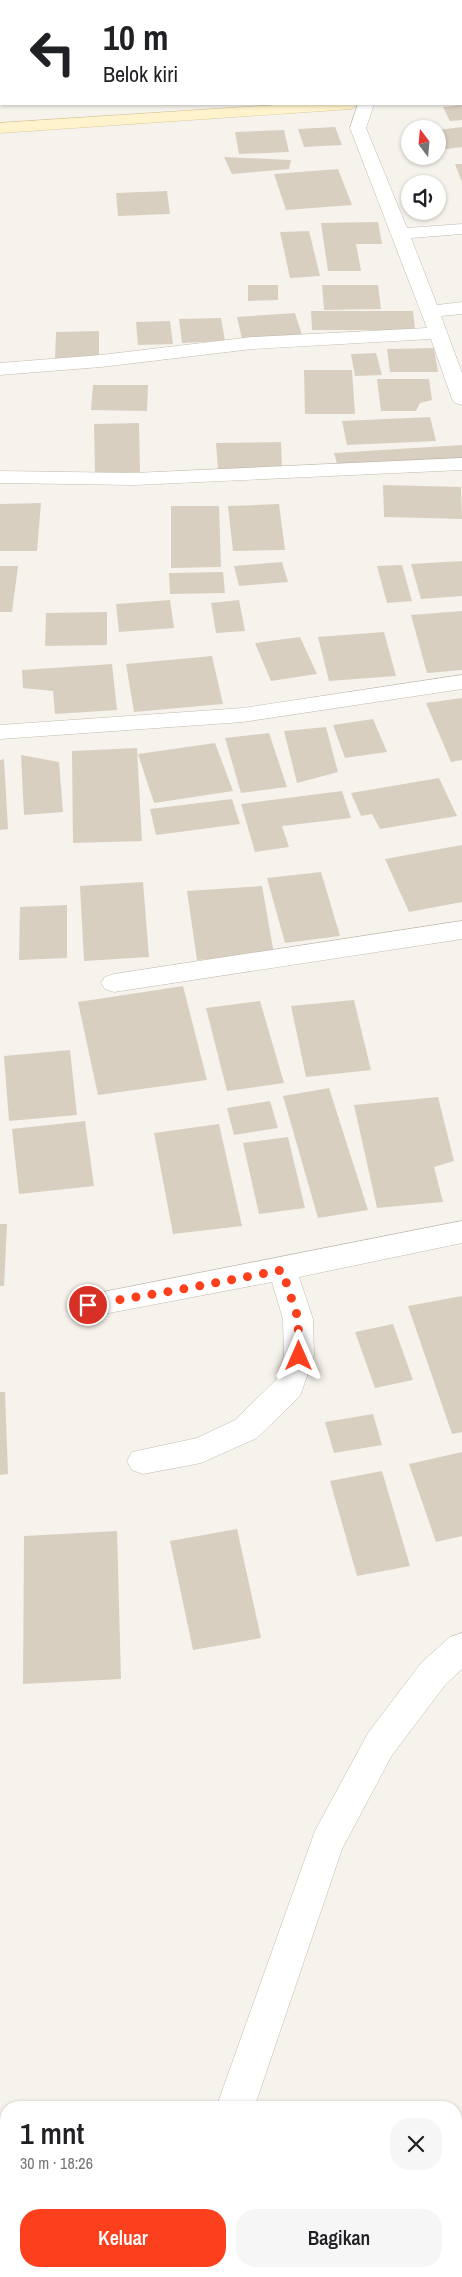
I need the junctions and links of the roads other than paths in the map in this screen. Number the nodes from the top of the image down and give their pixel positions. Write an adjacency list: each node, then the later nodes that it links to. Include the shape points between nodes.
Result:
1 (338, 105): 3 (street)
2 (366, 105): 5 (street, via 358,128)
3 (0, 128)
4 (462, 229): 5 (street)
5 (401, 234): 7 (street)
6 (462, 308): 7 (street)
7 (432, 311): 8 (street)
8 (438, 332): 9 (street, via 252,343 101,362); 10 (street)
9 (0, 369)
10 (462, 399)
11 (462, 464): 12 (street, via 134,479)
12 (0, 477)
13 (462, 682): 14 (street, via 243,715)
14 (0, 732)
15 (462, 930): 16 (street)
16 (114, 984)
17 (462, 1232): 18 (street)
18 (282, 1270): 19 (street); 20 (street, via 298,1318 299,1356 289,1387 246,1429 201,1450)
19 (88, 1305)
20 (143, 1461)
21 (462, 1648): 22 (street, via 433,1674 380,1744 326,1843)
22 (237, 2101)

